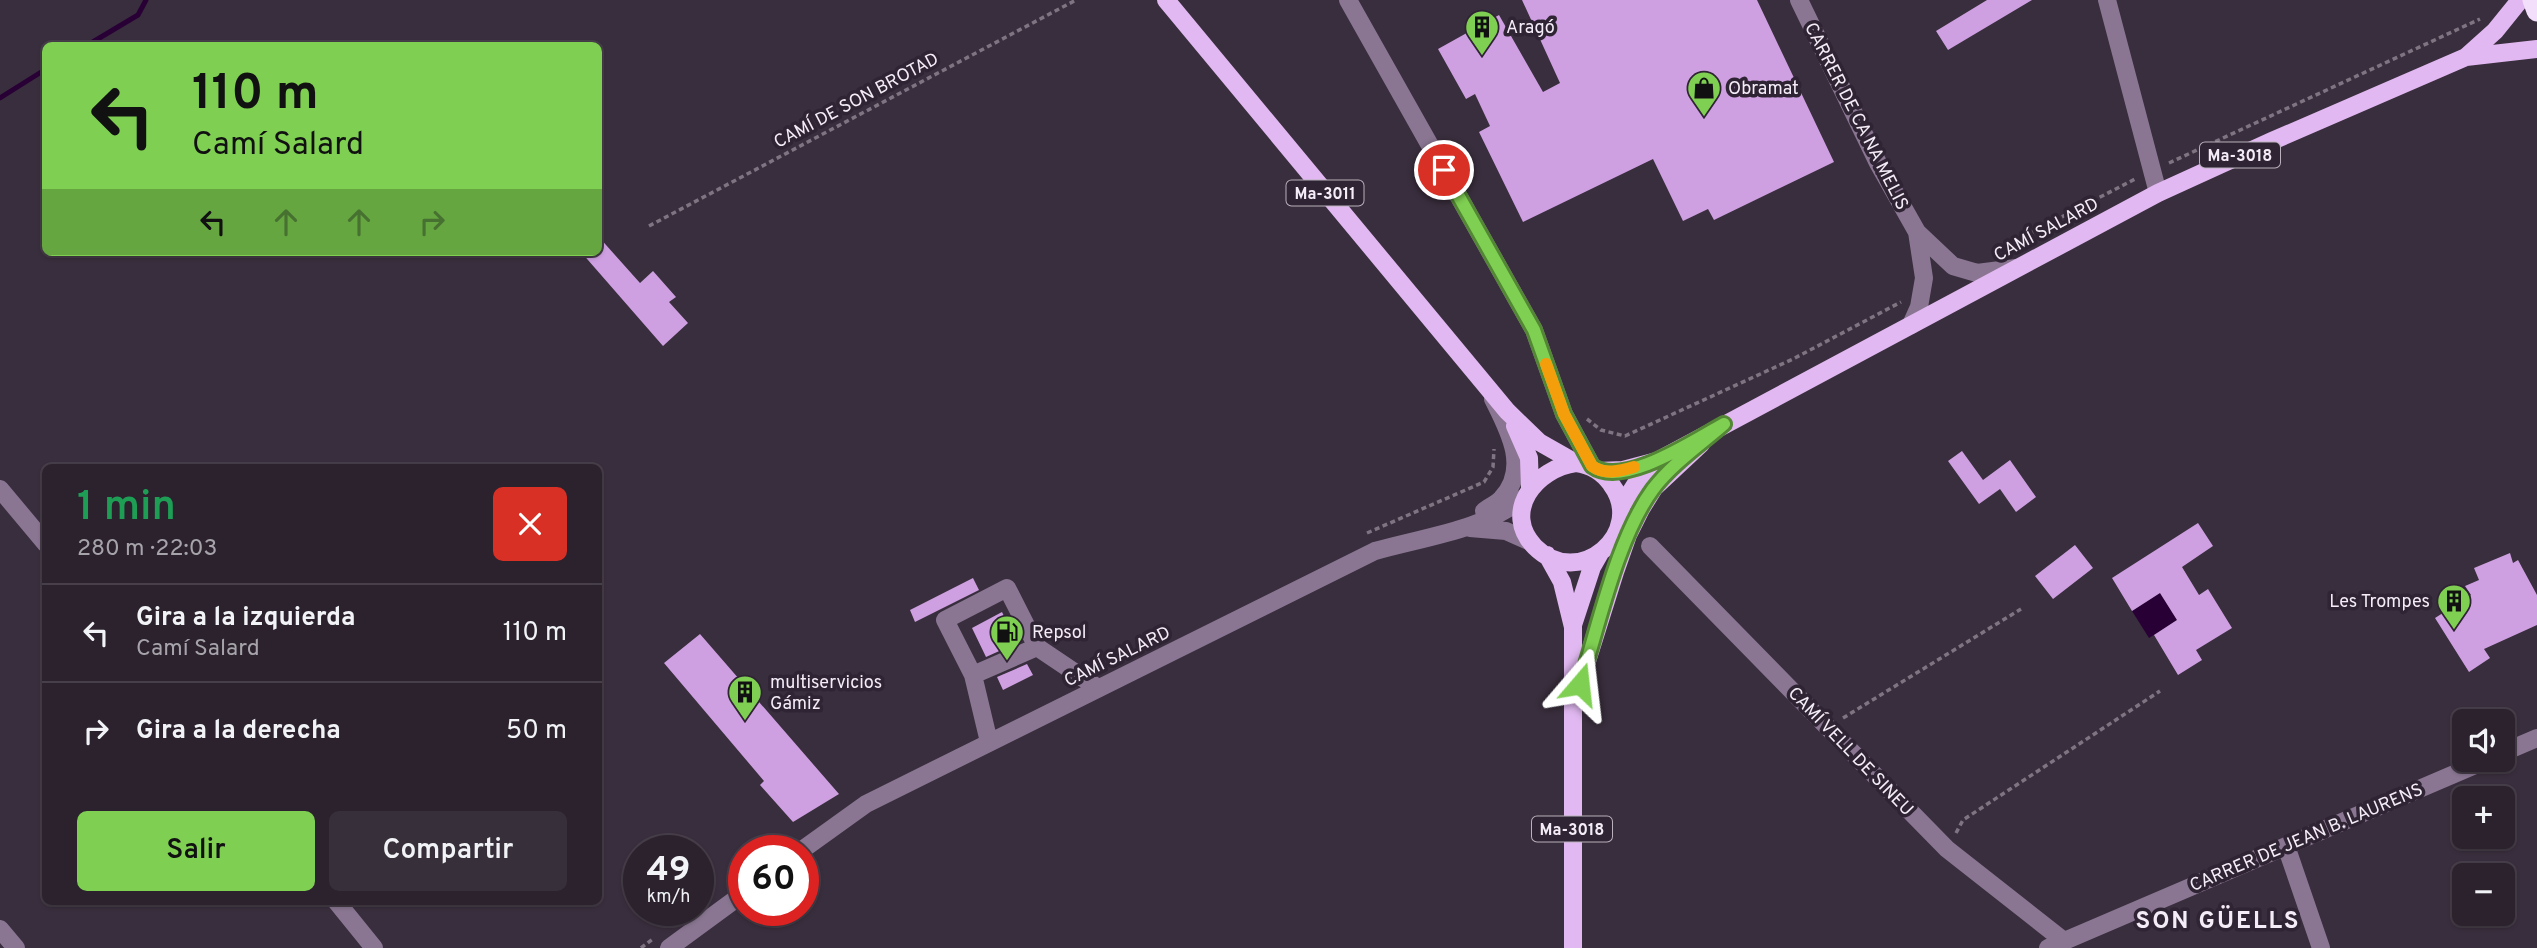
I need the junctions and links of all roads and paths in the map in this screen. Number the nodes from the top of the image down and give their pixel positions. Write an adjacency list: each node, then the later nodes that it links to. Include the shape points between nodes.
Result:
1 (1076, 0): 14 (path, CAMÍ DE SON BROTAD)
2 (1166, 0): 20 (main road, Ma-3011)
3 (1348, 0): 26 (street, via 1534,330 1567,422)
4 (1799, 0): 15 (street, CARRER DE CA NA MELIS)
5 (2107, 0): 12 (street)
6 (2520, 0): 11 (main road, CAMÍ SALARD / Ma-3018)
7 (2533, 0): 8 (highway)
8 (2537, 11)
9 (2489, 12): 12 (path)
10 (2537, 49): 11 (main road, CAMÍ SALARD / Ma-3018)
11 (2466, 57): 13 (main road, CAMÍ SALARD / Ma-3018)
12 (2152, 171): 13 (street); 17 (path)
13 (2158, 193): 16 (main road, CAMÍ SALARD / Ma-3018)
14 (649, 226)
15 (1917, 232): 17 (street, CARRER DE CA NA MELIS, via 1953,266); 18 (street, CARRER DE CA NA MELIS, via 1924,278)
16 (2020, 267): 17 (street, via 1977,273); 19 (main road, CAMÍ SALARD / Ma-3018)
17 (1963, 269)
18 (1921, 291): 19 (street, CARRER DE CA NA MELIS); 22 (path, via 1793,359 1625,436 1601,430)
19 (1911, 325): 23 (main road, CAMÍ SALARD / Ma-3018)
20 (1486, 385): 21 (main road, Ma-3011); 24 (street)
21 (1507, 411): 26 (main road, Ma-3011, via 1539,442); 28 (main road, Ma-3011, via 1526,447 1531,469)
22 (1585, 418)
23 (1724, 424): 25 (main road, CAMÍ SALARD / Ma-3018); 44 (main road, via 1654,488 1641,509 1615,572)
24 (1511, 436): 31 (street, via 1516,462 1502,498); 32 (path, via 1494,449 1493,467 1484,482)
25 (1657, 460): 26 (main road, CAMÍ SALARD / Ma-3018, via 1623,470); 29 (main road, CAMÍ SALARD / Ma-3018)
26 (1589, 466): 28 (main road, Ma-3018, via 1550,470); 29 (main road, via 1613,486)
27 (0, 489): 33 (street)
28 (1528, 493): 30 (street, CAMÍ SALARD, via 1503,512); 34 (main road, via 1523,525)
29 (1621, 507): 36 (main road, Ma-3018, via 1618,531)
30 (1463, 528): 31 (street, CAMÍ SALARD); 34 (street, CAMÍ SALARD, via 1506,531)
31 (1440, 533): 42 (street, CAMÍ SALARD, via 1375,551)
32 (1363, 535)
33 (42, 539)
34 (1531, 542): 37 (main road, Ma-3018)
35 (1650, 545): 45 (street, CAMÍ VELL DE SINEU)
36 (1600, 553): 37 (main road, Ma-3018, via 1578,562); 39 (main road, Ma-3018)
37 (1547, 555): 39 (main road, Ma-3018, via 1562,582)
38 (2021, 610): 45 (path)
39 (1573, 627): 44 (main road, Ma-3018)
40 (1037, 647): 41 (street); 41 (street, via 1007,588 945,620); 42 (street)
41 (973, 675): 47 (street)
42 (1098, 688): 47 (street, CAMÍ SALARD)
43 (2160, 691): 52 (path, via 1963,820)
44 (1572, 709): 60 (main road, Ma-3018)
45 (1828, 727): 52 (street, CAMÍ VELL DE SINEU)
46 (2537, 738): 48 (street)
47 (989, 742): 50 (street, CAMÍ SALARD)
48 (2515, 747)
49 (2459, 772): 51 (street, CARRER DE JEAN B. LAURENS)
50 (812, 835)
51 (2286, 846): 56 (street, CARRER DE JEAN B. LAURENS); 61 (street)
52 (1947, 849): 56 (street, CAMÍ VELL DE SINEU)
53 (339, 905): 58 (street)
54 (728, 905): 59 (street)
55 (0, 929): 57 (street)
56 (2056, 945)
57 (16, 948)
58 (374, 948)
59 (669, 948)
60 (1573, 948)
61 (2321, 948)

